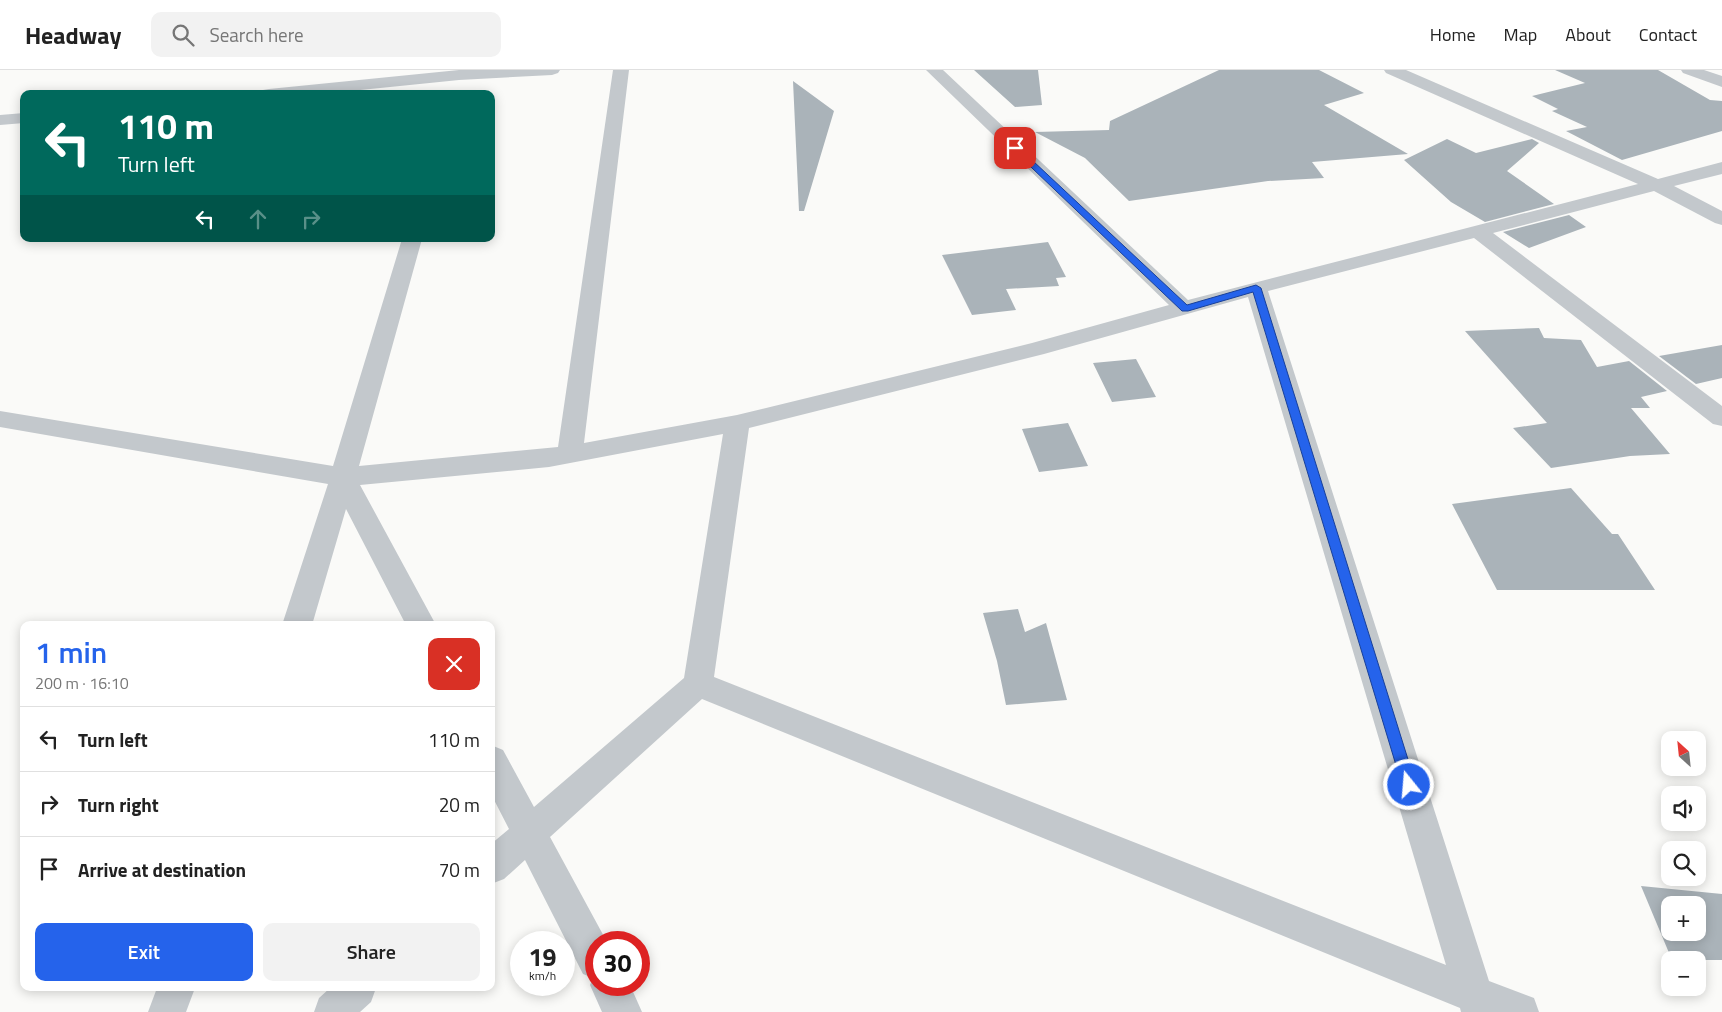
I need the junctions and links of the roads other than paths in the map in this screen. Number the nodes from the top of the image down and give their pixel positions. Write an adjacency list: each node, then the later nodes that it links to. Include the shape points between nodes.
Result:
1 (552, 70): 6 (street)
2 (621, 70): 22 (street)
3 (934, 70): 18 (street)
4 (1392, 70): 13 (street)
5 (1689, 70): 7 (street)
6 (460, 72): 8 (street); 9 (street)
7 (1722, 82)
8 (304, 90)
9 (455, 90)
10 (20, 118): 11 (street)
11 (0, 120)
12 (1722, 168): 13 (street)
13 (1657, 185): 14 (street); 15 (street)
14 (1722, 219)
15 (1478, 231): 17 (street); 19 (street)
16 (411, 242): 23 (street)
17 (1256, 288): 18 (street); 34 (street)
18 (1185, 309): 21 (street, via 1036,350)
19 (1722, 418)
20 (0, 419): 23 (street)
21 (737, 423): 22 (street); 26 (street)
22 (570, 454): 23 (street)
23 (343, 477): 24 (street); 25 (street)
24 (298, 621)
25 (418, 621)
26 (698, 684): 28 (street); 34 (street)
27 (495, 767): 28 (street)
28 (530, 833): 29 (street); 30 (street)
29 (495, 864)
30 (585, 940)
31 (175, 991): 35 (street)
32 (354, 991): 36 (street)
33 (615, 996): 37 (street)
34 (1477, 1004): 38 (street)
35 (168, 1012)
36 (333, 1012)
37 (623, 1012)
38 (1520, 1012)

